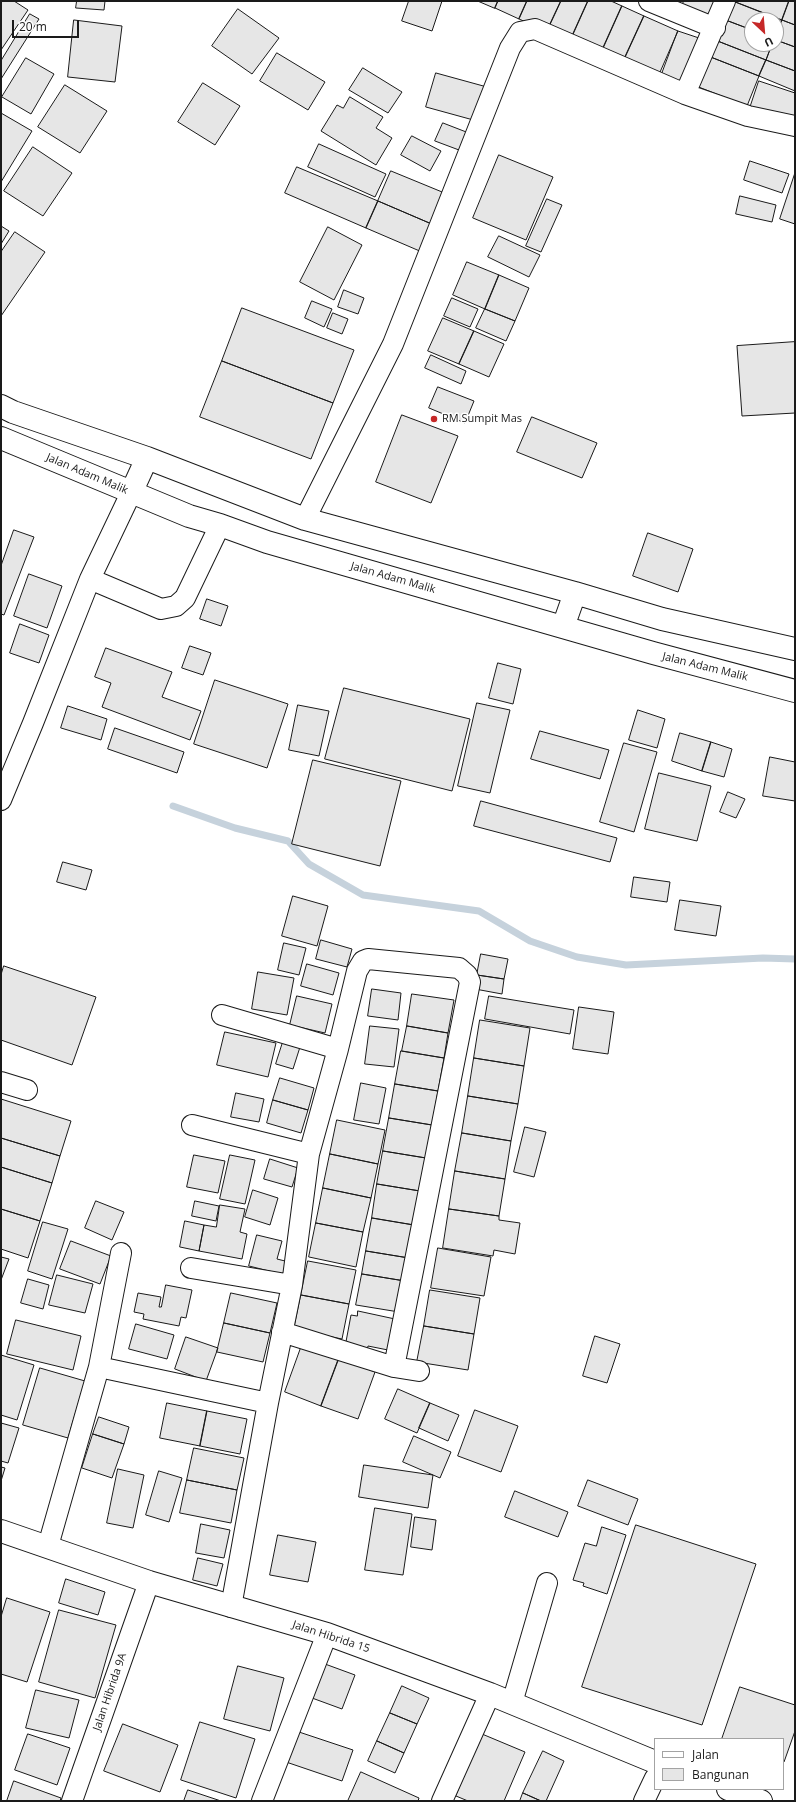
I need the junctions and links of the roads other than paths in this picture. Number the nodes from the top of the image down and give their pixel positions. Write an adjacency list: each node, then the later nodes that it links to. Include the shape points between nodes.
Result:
1 (650, 1): 3 (street)
2 (725, 1): 3 (street)
3 (715, 28): 4 (street)
4 (685, 94): 5 (street, via 748,116); 11 (street, via 535,29 520,32 510,48 393,344)
5 (795, 126)
6 (1, 406): 8 (main road)
7 (1, 438): 9 (main road, Jalan Adam Malik)
8 (147, 458): 9 (main road); 10 (main road)
9 (131, 493): 12 (main road, Jalan Adam Malik, via 189,516); 14 (street)
10 (278, 509): 11 (main road); 13 (main road)
11 (305, 519): 15 (main road)
12 (220, 525): 13 (main road, Jalan Adam Malik); 14 (street, via 186,598 176,606 161,609)
13 (267, 542): 17 (main road, Jalan Adam Malik)
14 (90, 578): 21 (street)
15 (574, 592): 16 (main road); 17 (main road)
16 (662, 620): 18 (main road); 19 (main road)
17 (563, 627): 19 (main road, Jalan Adam Malik)
18 (795, 649)
19 (653, 653): 20 (main road, Jalan Adam Malik)
20 (795, 691)
21 (3, 795)
22 (222, 1015): 23 (street)
23 (338, 1049): 27 (street); 33 (street, via 357,971 363,961 368,959 459,968 467,975 470,982)
24 (1, 1082): 25 (street)
25 (27, 1090)
26 (192, 1126): 27 (street)
27 (309, 1154): 30 (street)
28 (121, 1253): 32 (street)
29 (191, 1268): 30 (street)
30 (292, 1286): 31 (street)
31 (282, 1332): 33 (street); 35 (street)
32 (99, 1367): 35 (street); 37 (street)
33 (394, 1367): 34 (street)
34 (419, 1371)
35 (268, 1403): 40 (street)
36 (1, 1530): 37 (main road, Jalan Hibrida 15)
37 (48, 1546): 38 (main road, Jalan Hibrida 15)
38 (149, 1582): 40 (main road, Jalan Hibrida 15); 47 (street, Jalan Hibrida 9A)
39 (547, 1583): 43 (street)
40 (231, 1607): 41 (main road, Jalan Hibrida 15)
41 (327, 1634): 42 (main road, Jalan Hibrida 15); 48 (street)
42 (490, 1694): 43 (main road, Jalan Hibrida 15); 49 (street)
43 (512, 1703): 44 (main road, Jalan Hibrida 15)
44 (654, 1762)
45 (654, 1780): 50 (street)
46 (731, 1790): 51 (main road)
47 (72, 1801)
48 (262, 1801)
49 (442, 1801)
50 (644, 1801)
51 (761, 1801)

